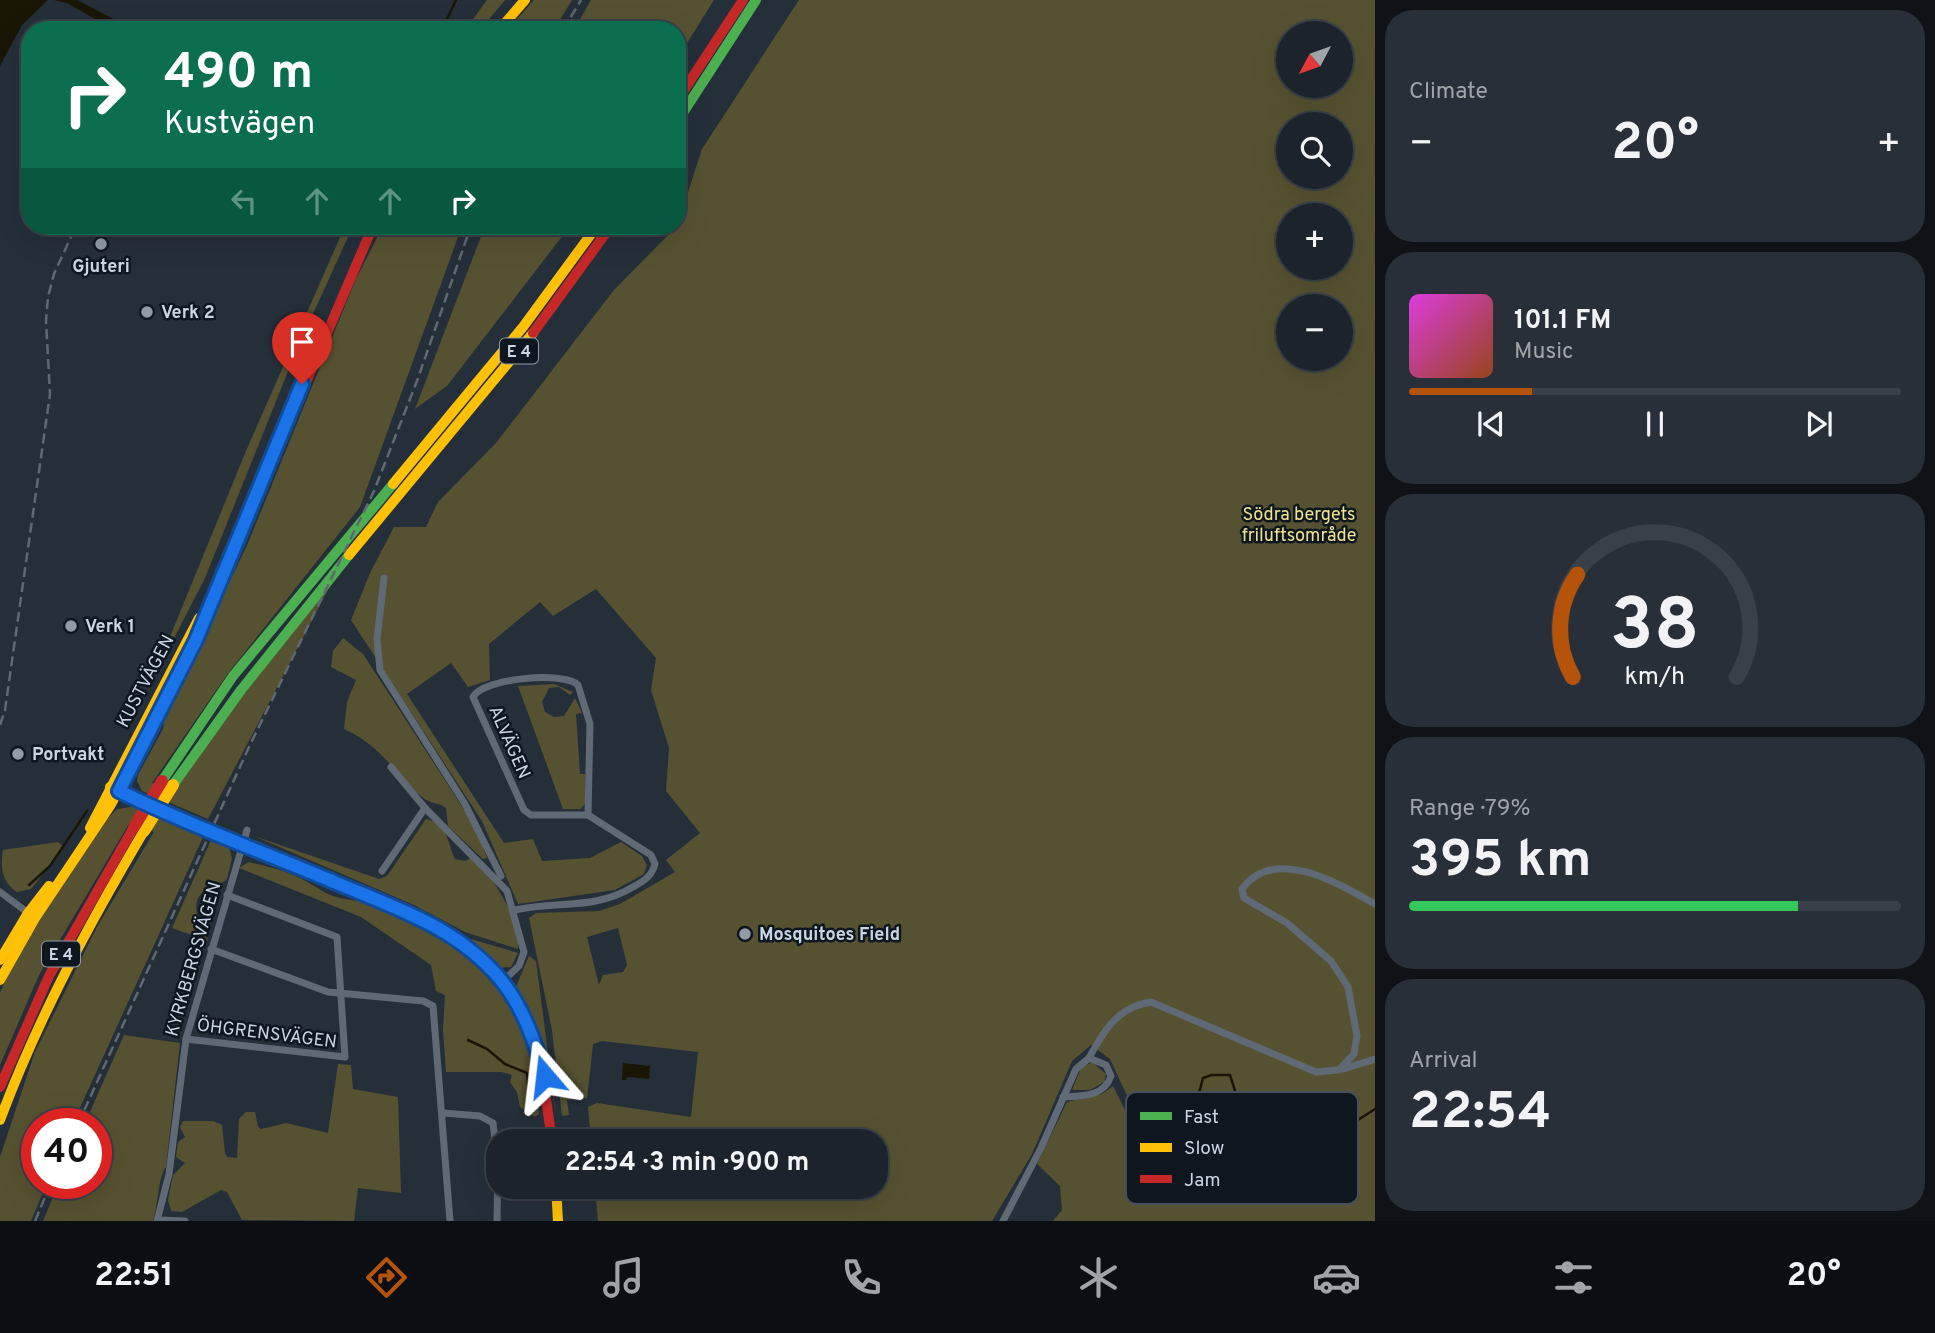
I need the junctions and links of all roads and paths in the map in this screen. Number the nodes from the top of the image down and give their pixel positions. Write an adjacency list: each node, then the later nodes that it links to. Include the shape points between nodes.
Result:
1 (525, 0): 4 (main road)
2 (743, 0): 5 (main road)
3 (756, 0): 6 (main road)
4 (507, 21)
5 (686, 87)
6 (686, 108)
7 (369, 235): 13 (main road, KUSTVÄGEN, via 213,593)
8 (590, 235): 12 (main road, E 4, via 507,347 233,676)
9 (605, 235): 12 (main road, E 4, via 558,303 271,648)
10 (384, 578): 20 (street, via 377,639 380,670 471,814)
11 (391, 767): 14 (street)
12 (168, 783): 16 (main road, E 4, bridge)
13 (114, 789): 18 (main road); 25 (main road, KUSTVÄGEN)
14 (425, 807): 19 (street); 24 (street, via 504,887)
15 (588, 815): 15 (street, ALVÄGEN, via 590,724 578,685 564,677 493,683 477,690 473,697 524,810 531,815); 24 (street, via 651,855 655,864 651,875 594,904)
16 (139, 829): 35 (main road, E 4, via 49,976); 38 (main road, E 4, via 59,983)
17 (247, 830): 18 (street, KYRKBERGSVÄGEN)
18 (242, 844): 22 (street, KYRKBERGSVÄGEN); 29 (main road, via 437,926 463,943)
19 (382, 872)
20 (501, 876)
21 (0, 892): 25 (street)
22 (227, 895): 26 (street, KYRKBERGSVÄGEN); 30 (street, via 337,937)
23 (1374, 905): 34 (street, via 1326,876 1299,870 1262,874 1242,889 1248,902 1287,923 1331,961 1348,987 1356,1047 1350,1062)
24 (515, 910): 29 (street, via 524,956)
25 (31, 915): 27 (main road); 28 (main road)
26 (211, 949): 30 (street, via 312,987); 31 (street, KYRKBERGSVÄGEN)
27 (0, 960)
28 (0, 980)
29 (503, 981): 39 (main road, via 525,1019 541,1063)
30 (343, 993): 31 (street, ÖHGRENSVÄGEN, via 345,1057); 37 (street, via 423,1001 433,1006)
31 (186, 1039): 41 (street, KYRKBERGSVÄGEN, via 169,1174)
32 (1089, 1058): 34 (street, via 1120,1014 1151,1002 1316,1072); 36 (street, via 1076,1069); 36 (street, via 1106,1065 1109,1083 1088,1095)
33 (1375, 1059): 34 (street)
34 (1339, 1070)
35 (0, 1087)
36 (1063, 1097): 46 (street)
37 (443, 1113): 43 (street); 44 (street, via 480,1116 493,1123)
38 (0, 1120)
39 (550, 1129)
40 (557, 1199): 45 (main road)
41 (158, 1220): 42 (street)
42 (186, 1221)
43 (450, 1221)
44 (497, 1221)
45 (558, 1221)
46 (1003, 1221)

